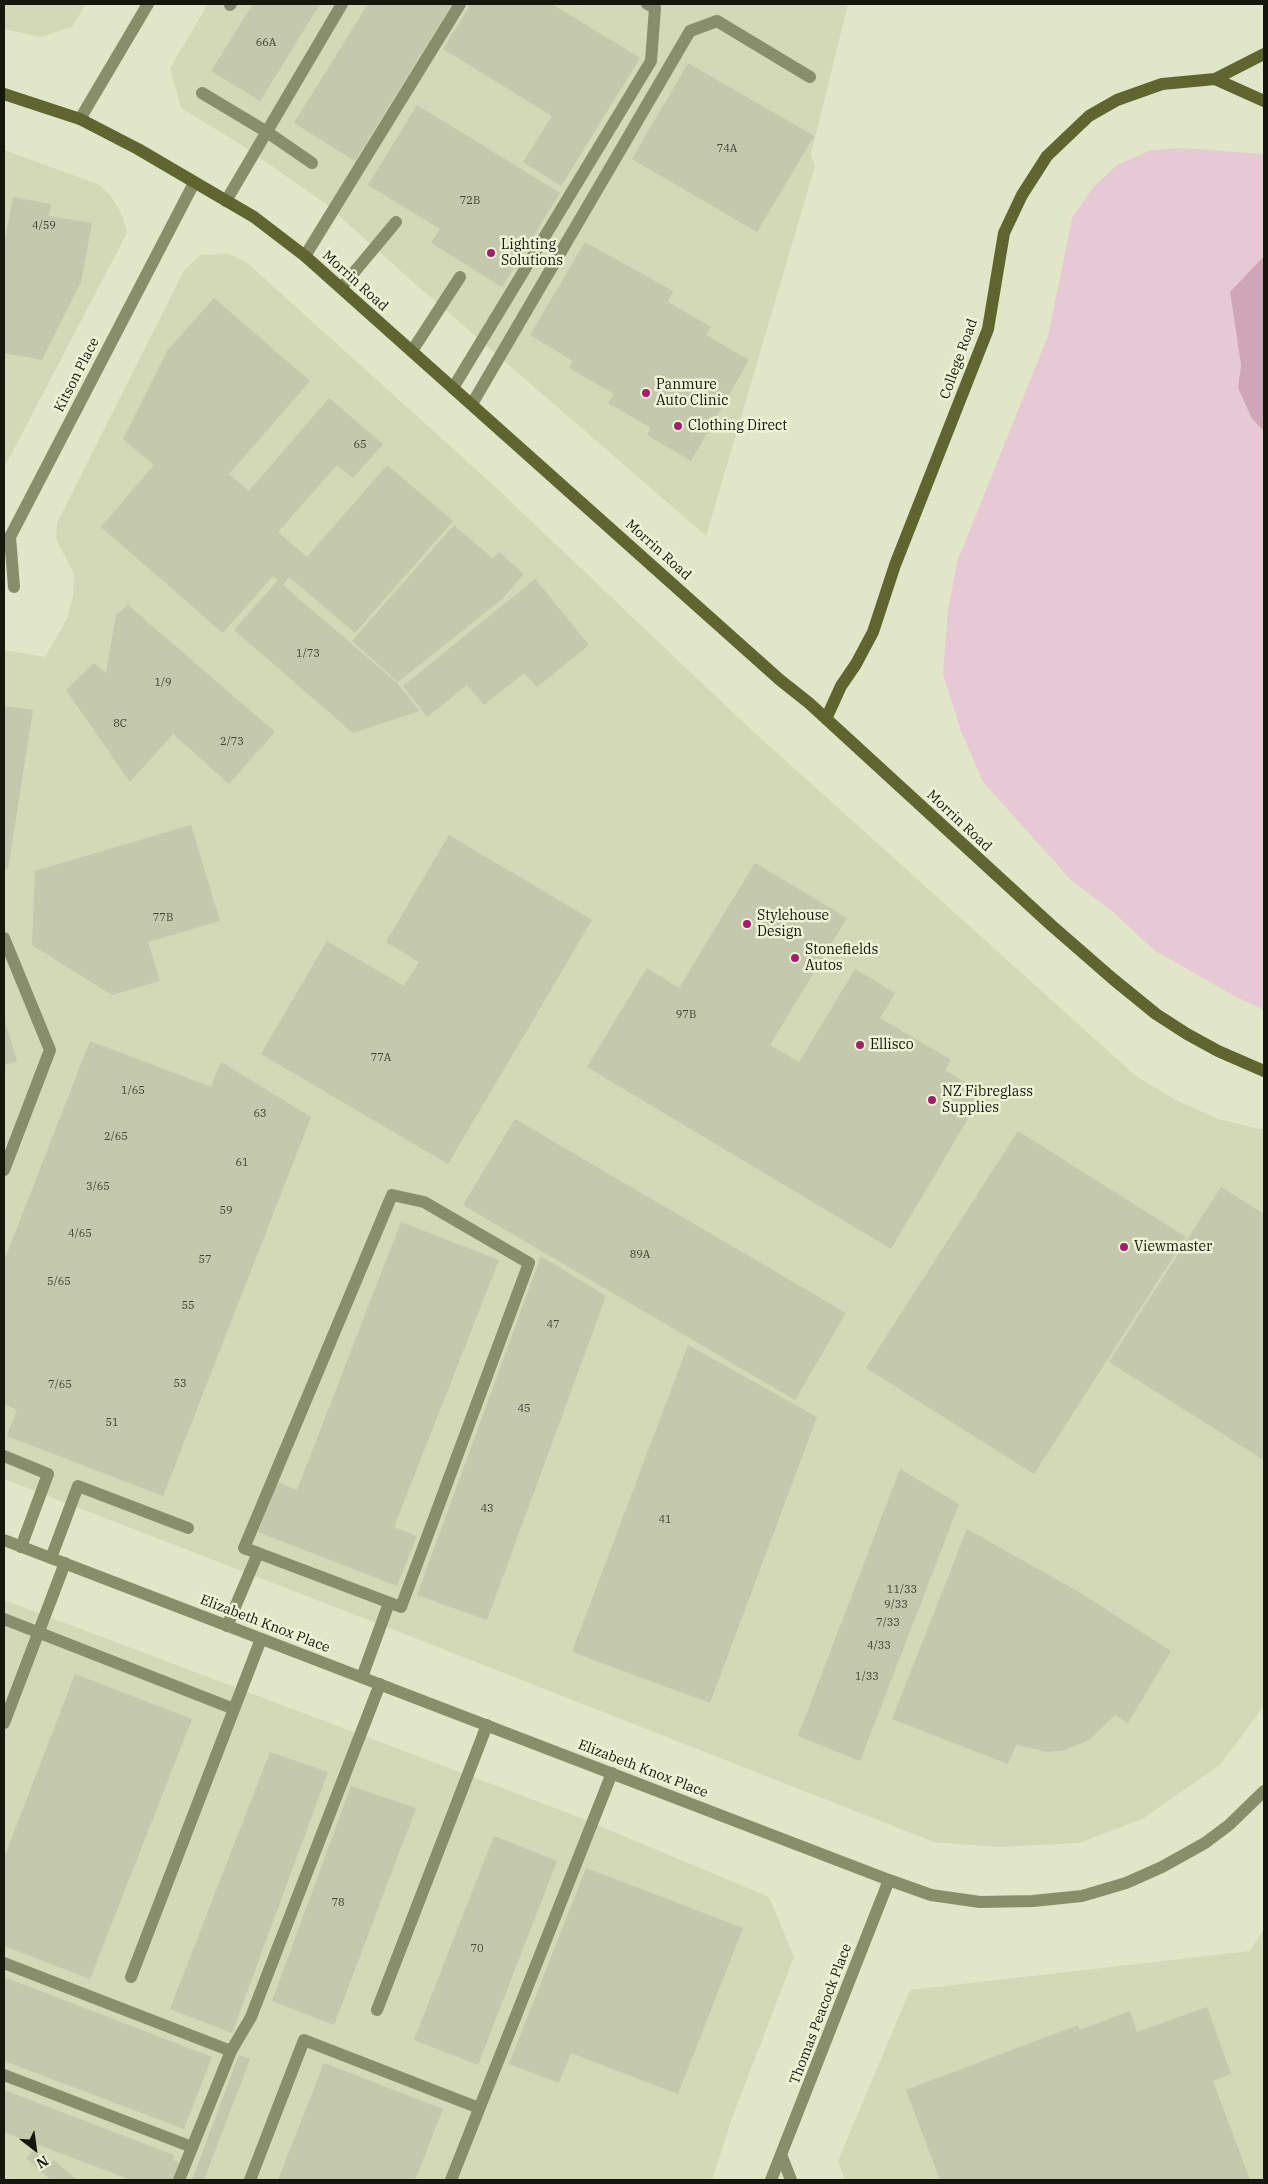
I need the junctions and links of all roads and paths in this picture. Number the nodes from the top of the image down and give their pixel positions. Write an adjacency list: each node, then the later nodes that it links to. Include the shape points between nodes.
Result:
1 (148, 4): 11 (street)
2 (342, 4): 12 (street)
3 (460, 4): 17 (street)
4 (647, 4): 21 (street, via 655,8 651,61)
5 (1264, 54): 7 (main road, College Road)
6 (810, 77): 22 (street, via 717,21 690,30)
7 (1215, 79): 10 (main road, College Road); 24 (main road, College Road, via 1162,84 1117,100 1088,116 1047,156 1022,194 1004,233 988,329 895,565 873,632)
8 (202, 93): 12 (street)
9 (4, 94): 11 (main road, Morrin Road)
10 (1264, 101)
11 (80, 119): 14 (main road, Morrin Road)
12 (267, 132): 13 (street); 15 (street)
13 (312, 163)
14 (194, 183): 15 (main road, Morrin Road); 23 (street, Kitson Place, via 10,537)
15 (226, 201): 17 (main road, Morrin Road, via 254,217)
16 (396, 222): 19 (street)
17 (305, 256): 19 (main road, Morrin Road)
18 (460, 277): 20 (street)
19 (340, 288): 20 (main road, Morrin Road)
20 (412, 351): 21 (main road, Morrin Road)
21 (453, 388): 22 (main road, Morrin Road)
22 (472, 404): 24 (main road, Morrin Road)
23 (14, 587)
24 (826, 719): 26 (main road, Morrin Road, via 1050,925 1156,1014 1218,1051)
25 (4, 938): 27 (street, via 50,1050)
26 (1264, 1071)
27 (4, 1170)
28 (4, 1456): 31 (street, via 48,1474)
29 (188, 1528): 33 (street, via 78,1486)
30 (4, 1540): 31 (street, Elizabeth Knox Place)
31 (21, 1547): 33 (street, Elizabeth Knox Place)
32 (258, 1553): 35 (street); 35 (street, via 244,1548 392,1195 424,1202 530,1263 401,1607); 37 (street)
33 (51, 1558): 34 (street, Elizabeth Knox Place)
34 (65, 1564): 37 (street, Elizabeth Knox Place); 38 (street)
35 (389, 1603): 40 (street)
36 (4, 1619): 38 (street)
37 (227, 1626): 39 (street, Elizabeth Knox Place)
38 (40, 1632): 42 (street); 43 (street)
39 (261, 1638): 40 (street, Elizabeth Knox Place); 42 (street)
40 (362, 1677): 41 (street, Elizabeth Knox Place)
41 (380, 1684): 44 (street, Elizabeth Knox Place); 51 (street, via 250,2017)
42 (234, 1709): 49 (street)
43 (4, 1723)
44 (487, 1725): 45 (street, Elizabeth Knox Place); 50 (street)
45 (612, 1773): 47 (street, Elizabeth Knox Place); 53 (street)
46 (1264, 1791): 47 (street, Elizabeth Knox Place, via 1230,1825 1205,1843 1126,1883 1082,1896 980,1902 930,1894)
47 (889, 1880): 55 (street, Thomas Peacock Place)
48 (4, 1963): 51 (street)
49 (131, 1977)
50 (376, 2010)
51 (231, 2051): 54 (street)
52 (4, 2075): 54 (street)
53 (479, 2108): 57 (street, via 304,2040); 58 (street)
54 (192, 2147): 56 (street)
55 (782, 2158): 59 (street, Thomas Peacock Place); 60 (street)
56 (179, 2180)
57 (250, 2180)
58 (451, 2180)
59 (771, 2180)
60 (792, 2180)

